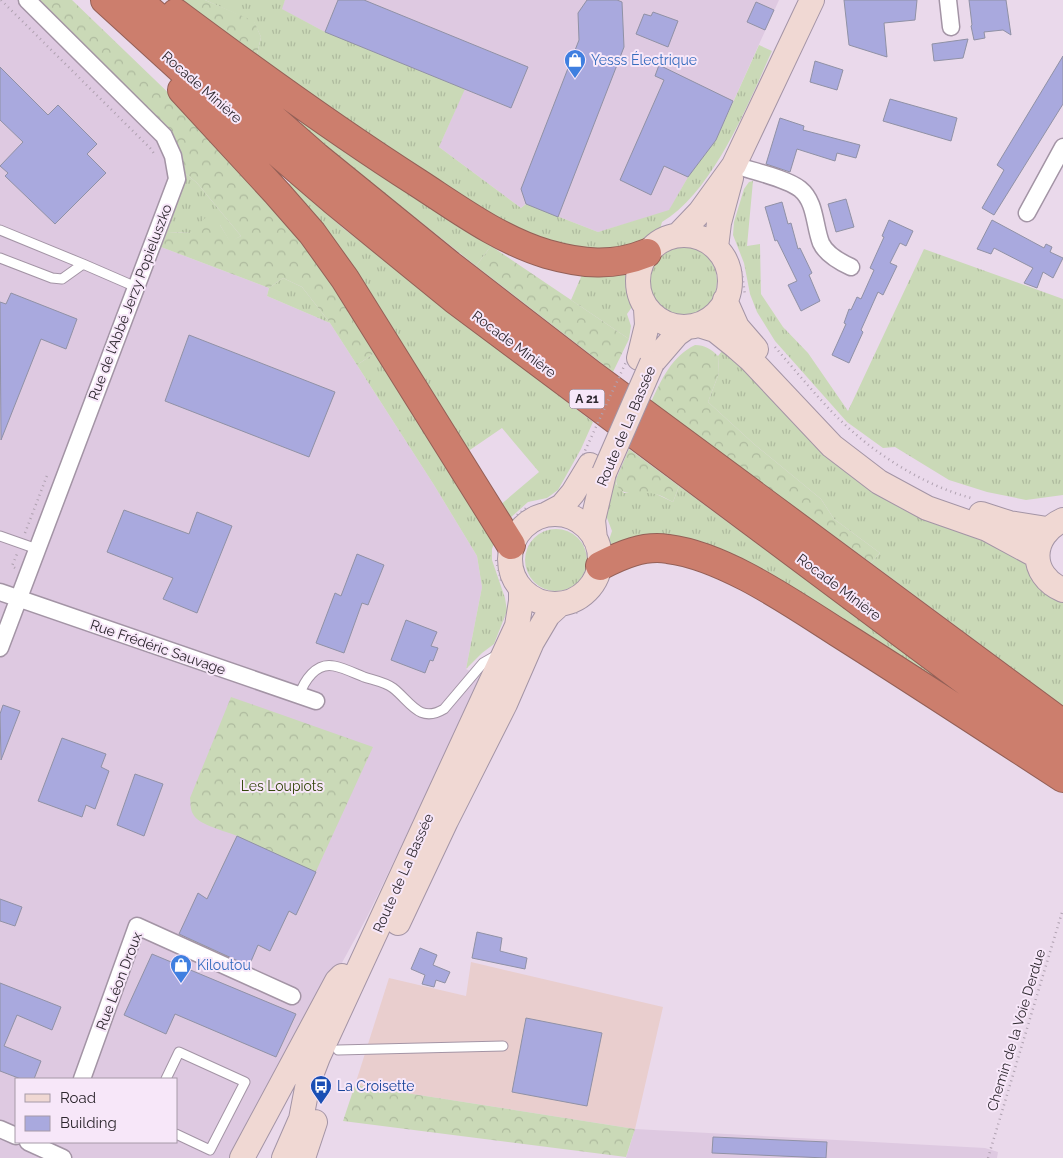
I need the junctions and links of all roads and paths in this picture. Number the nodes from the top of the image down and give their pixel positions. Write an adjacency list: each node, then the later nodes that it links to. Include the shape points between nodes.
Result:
1 (1, 0): 10 (path, via 143,140)
2 (27, 0): 20 (street, Rue de l'Abbé Jerzy Popieluszko, via 164,136 173,156 177,179)
3 (105, 0): 7 (highway, Rocade Minière / A 21)
4 (158, 0): 16 (highway, via 371,153 493,230 545,253 582,262 630,260)
5 (812, 0): 11 (main road)
6 (948, 0): 8 (street)
7 (134, 11): 33 (highway, via 130,34 277,192 344,278); 45 (highway, Rocade Minière / A 21, via 591,374); 46 (highway, Rocade Minière / A 21, via 184,72 454,299)
8 (951, 27)
9 (1063, 147): 12 (street)
10 (155, 156)
11 (734, 165): 14 (main road, via 700,212); 15 (main road, via 719,223); 19 (street, via 798,188 810,201 822,244 832,256)
12 (1027, 213)
13 (0, 230): 18 (lane)
14 (679, 234): 15 (main road, via 705,239); 16 (main road, via 665,238)
15 (725, 249): 21 (main road, via 730,287); 21 (path, via 742,274)
16 (647, 252): 22 (main road, via 638,270 637,284)
17 (0, 258): 18 (lane, via 62,279)
18 (83, 264): 20 (lane)
19 (851, 267)
20 (136, 287): 32 (street, Rue de l'Abbé Jerzy Popieluszko)
21 (736, 301): 23 (main road); 29 (main road, via 737,327 760,354 837,436 877,466 925,494 957,507 1009,523)
22 (646, 309): 23 (main road, via 672,326); 25 (main road, Route de La Bassée, via 647,325)
23 (693, 326): 25 (main road, Route de La Bassée); 34 (main road, via 715,330 735,346 832,446 879,482 927,508 988,529)
24 (775, 347): 27 (path, via 855,434 899,466)
25 (639, 360): 26 (main road, Route de La Bassée, bridge); 26 (path, bridge)
26 (593, 464): 28 (main road, Route de La Bassée, via 562,506); 31 (main road, Route de La Bassée)
27 (974, 499)
28 (547, 514): 31 (main road, via 569,516 579,521); 33 (main road, via 525,524)
29 (1055, 525): 34 (main road, via 1040,541)
30 (0, 536): 32 (lane)
31 (595, 539): 35 (main road)
32 (37, 549): 39 (street, Rue de l'Abbé Jerzy Popieluszko)
33 (504, 550): 36 (main road); 36 (path, via 497,562)
34 (1037, 556): 37 (main road, via 1049,582)
35 (600, 566): 40 (main road, via 586,592 573,601); 47 (highway, via 622,554 667,548 696,555 747,577)
36 (513, 590): 40 (main road, via 538,602); 42 (main road, Route de La Bassée, via 521,601 516,626)
37 (1063, 590)
38 (0, 592): 39 (street, Rue Frédéric Sauvage)
39 (18, 599): 41 (street, Rue de l'Abbé Jerzy Popieluszko); 43 (street, Rue Frédéric Sauvage)
40 (558, 605): 52 (main road, Route de La Bassée, via 532,642)
41 (0, 648)
42 (504, 653): 43 (lane, via 483,663 444,710 437,714 421,713 392,687 333,665 312,673); 49 (main road, Route de La Bassée)
43 (299, 696): 44 (street, Rue Frédéric Sauvage)
44 (316, 701)
45 (1063, 724)
46 (1063, 754)
47 (1063, 778)
48 (1063, 909): 63 (path, Chemin de la Voie Derdue)
49 (365, 955): 60 (main road, via 337,981); 61 (main road, Route de La Bassée, via 308,1083 301,1119)
50 (292, 996): 53 (street, Rue Léon Droux, via 137,926)
51 (503, 1046): 52 (lane)
52 (338, 1050): 62 (main road, Route de La Bassée)
53 (82, 1078)
54 (166, 1078): 56 (lane, via 178,1052 245,1082 210,1150)
55 (0, 1129): 57 (street)
56 (178, 1135)
57 (15, 1136)
58 (31, 1143): 59 (street)
59 (59, 1151)
60 (242, 1158)
61 (284, 1158)
62 (303, 1158)
63 (988, 1158)

